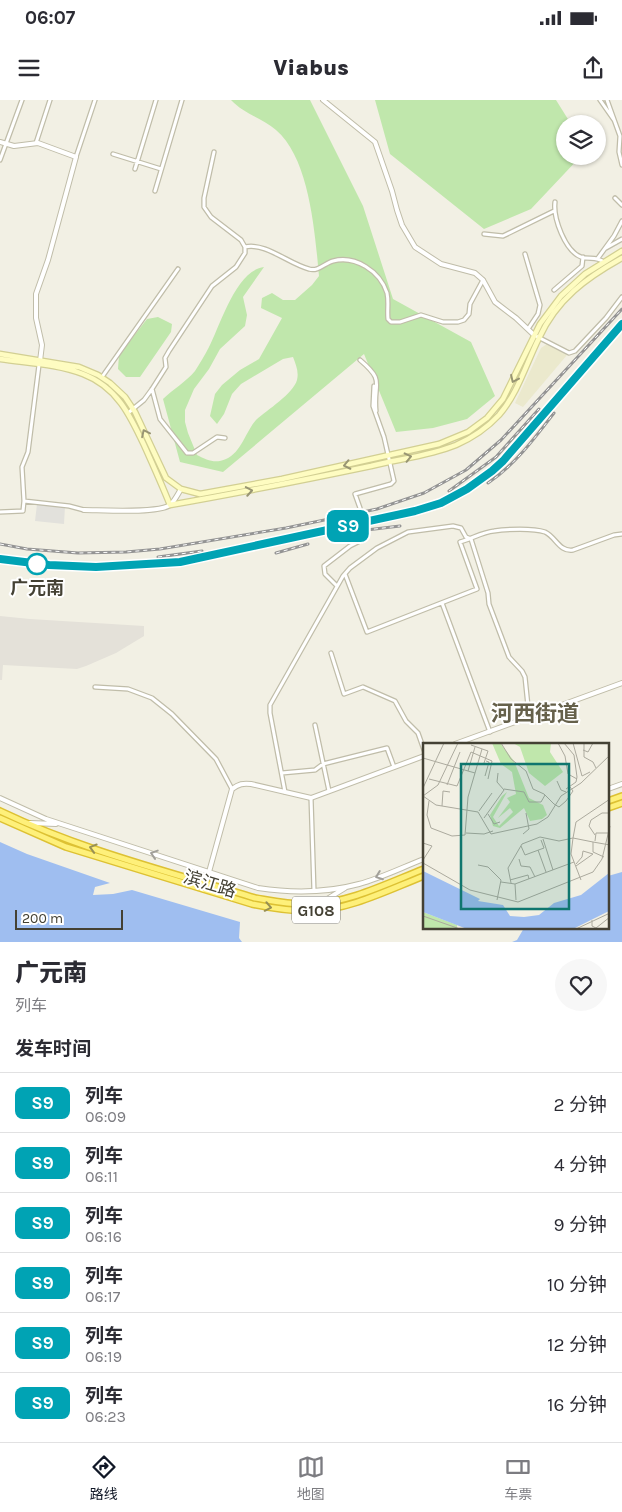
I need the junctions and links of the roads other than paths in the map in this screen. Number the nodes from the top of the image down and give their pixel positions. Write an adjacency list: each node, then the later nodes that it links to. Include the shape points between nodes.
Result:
1 (22, 100): 11 (street)
2 (50, 100): 12 (street)
3 (95, 100): 15 (street)
4 (156, 100): 17 (street)
5 (182, 100): 20 (street)
6 (323, 100): 38 (street, via 375,142 402,225 415,247 441,264 475,273)
7 (600, 100): 9 (street)
8 (607, 100): 9 (street)
9 (615, 120): 18 (street)
10 (0, 142): 11 (street)
11 (6, 144): 12 (street); 16 (street)
12 (36, 144): 15 (street)
13 (214, 152): 29 (street, via 204,207)
14 (112, 154): 17 (street)
15 (76, 157): 46 (street, via 36,294 36,318 42,345)
16 (0, 160)
17 (137, 161): 19 (street); 20 (street)
18 (622, 165)
19 (135, 169)
20 (161, 169): 21 (street)
21 (155, 191)
22 (616, 198): 24 (street)
23 (555, 202): 25 (street)
24 (622, 205)
25 (554, 211): 27 (street, via 502,236); 33 (street, via 567,243)
26 (622, 221): 30 (street)
27 (484, 234)
28 (622, 239): 30 (street)
29 (245, 246): 38 (street, via 255,246 310,270 340,259 366,266 382,281 391,322 421,314 443,322 462,321 469,314 470,304); 49 (street, via 244,258 212,286 169,351 165,358 166,367)
30 (605, 248): 34 (street)
31 (622, 251): 36 (main road)
32 (525, 254): 41 (street, via 540,305)
33 (583, 257): 34 (street); 39 (street, via 582,266)
34 (598, 258): 36 (street)
35 (622, 258): 36 (main road)
36 (608, 262): 42 (main road, via 570,294); 42 (main road, via 585,274 566,291 545,318)
37 (178, 270): 47 (street)
38 (483, 280): 41 (street, via 495,302)
39 (554, 290)
40 (622, 298): 42 (street, via 575,351 568,353)
41 (528, 329): 42 (street)
42 (537, 336): 54 (main road, one-way to 54, via 506,394 481,423 446,442); 55 (main road, one-way to 42, via 448,448 485,428 511,398)
43 (0, 354): 46 (main road)
44 (0, 359): 46 (main road)
45 (360, 360): 52 (street, via 376,377)
46 (40, 363): 47 (main road, via 79,367); 51 (main road, via 94,379 115,395); 57 (street, via 28,452 22,467)
47 (102, 377): 50 (main road)
48 (374, 386): 52 (street, via 372,403)
49 (152, 389): 50 (street); 53 (street, via 160,419 187,453 193,453 217,437)
50 (133, 409): 51 (street); 56 (main road, one-way to 50, via 166,478)
51 (128, 413): 58 (main road)
52 (377, 416): 54 (street)
53 (225, 438)
54 (389, 455): 55 (street); 56 (main road, one-way to 56, via 200,494)
55 (391, 461): 58 (main road, one-way to 55); 59 (street, via 394,481 355,494)
56 (181, 489): 58 (street)
57 (24, 501): 60 (street); 61 (street, via 22,512)
58 (170, 505): 60 (street, via 130,511)
59 (360, 508)
60 (84, 510)
61 (0, 512)
62 (622, 534): 63 (street, via 567,551 548,533 536,530 493,531)
63 (471, 538): 65 (street, via 461,528 453,526 408,532 377,548); 67 (street, via 460,542 477,589); 71 (street, via 508,657 525,677)
64 (362, 540): 66 (street, via 324,566 325,574)
65 (345, 574): 66 (street); 67 (street, via 367,632)
66 (337, 586): 79 (street, via 270,705)
67 (442, 603): 73 (street)
68 (331, 654): 75 (street, via 344,694 363,687 395,701 406,721 418,733)
69 (622, 683): 71 (street)
70 (95, 687): 82 (street, via 128,688 152,698 216,759)
71 (531, 717): 73 (street)
72 (315, 725): 77 (street)
73 (490, 732): 74 (street)
74 (458, 743)
75 (423, 747)
76 (423, 756): 78 (street)
77 (323, 764): 78 (street, via 387,748); 79 (street, via 315,770); 84 (street)
78 (394, 767): 84 (street)
79 (282, 773): 83 (street)
80 (622, 784): 81 (street)
81 (610, 788)
82 (232, 789): 83 (street, via 244,783); 97 (street)
83 (285, 792): 87 (street)
84 (329, 792): 87 (street)
85 (622, 796): 88 (highway)
86 (0, 798): 94 (street)
87 (311, 798): 102 (street)
88 (610, 800)
89 (622, 803): 90 (highway)
90 (610, 807)
91 (0, 811): 93 (highway, 滨江路 / G108)
92 (0, 818): 101 (highway, 滨江路 / G108, via 66,847)
93 (26, 823): 94 (street); 99 (highway, 滨江路 / G108, one-way to 93, via 50,834)
94 (61, 824): 97 (street, one-way to 94)
95 (423, 859): 100 (street, one-way to 100)
96 (423, 869): 103 (highway, 滨江路 / G108, via 354,895)
97 (209, 872): 99 (street); 102 (street, via 258,888)
98 (423, 876): 101 (highway, 滨江路 / G108, one-way to 98, via 260,906 311,911 362,900)
99 (206, 883): 101 (street); 103 (highway, 滨江路 / G108, via 284,903)
100 (347, 887): 102 (street); 103 (street)
101 (204, 890)
102 (314, 891)
103 (322, 903)

